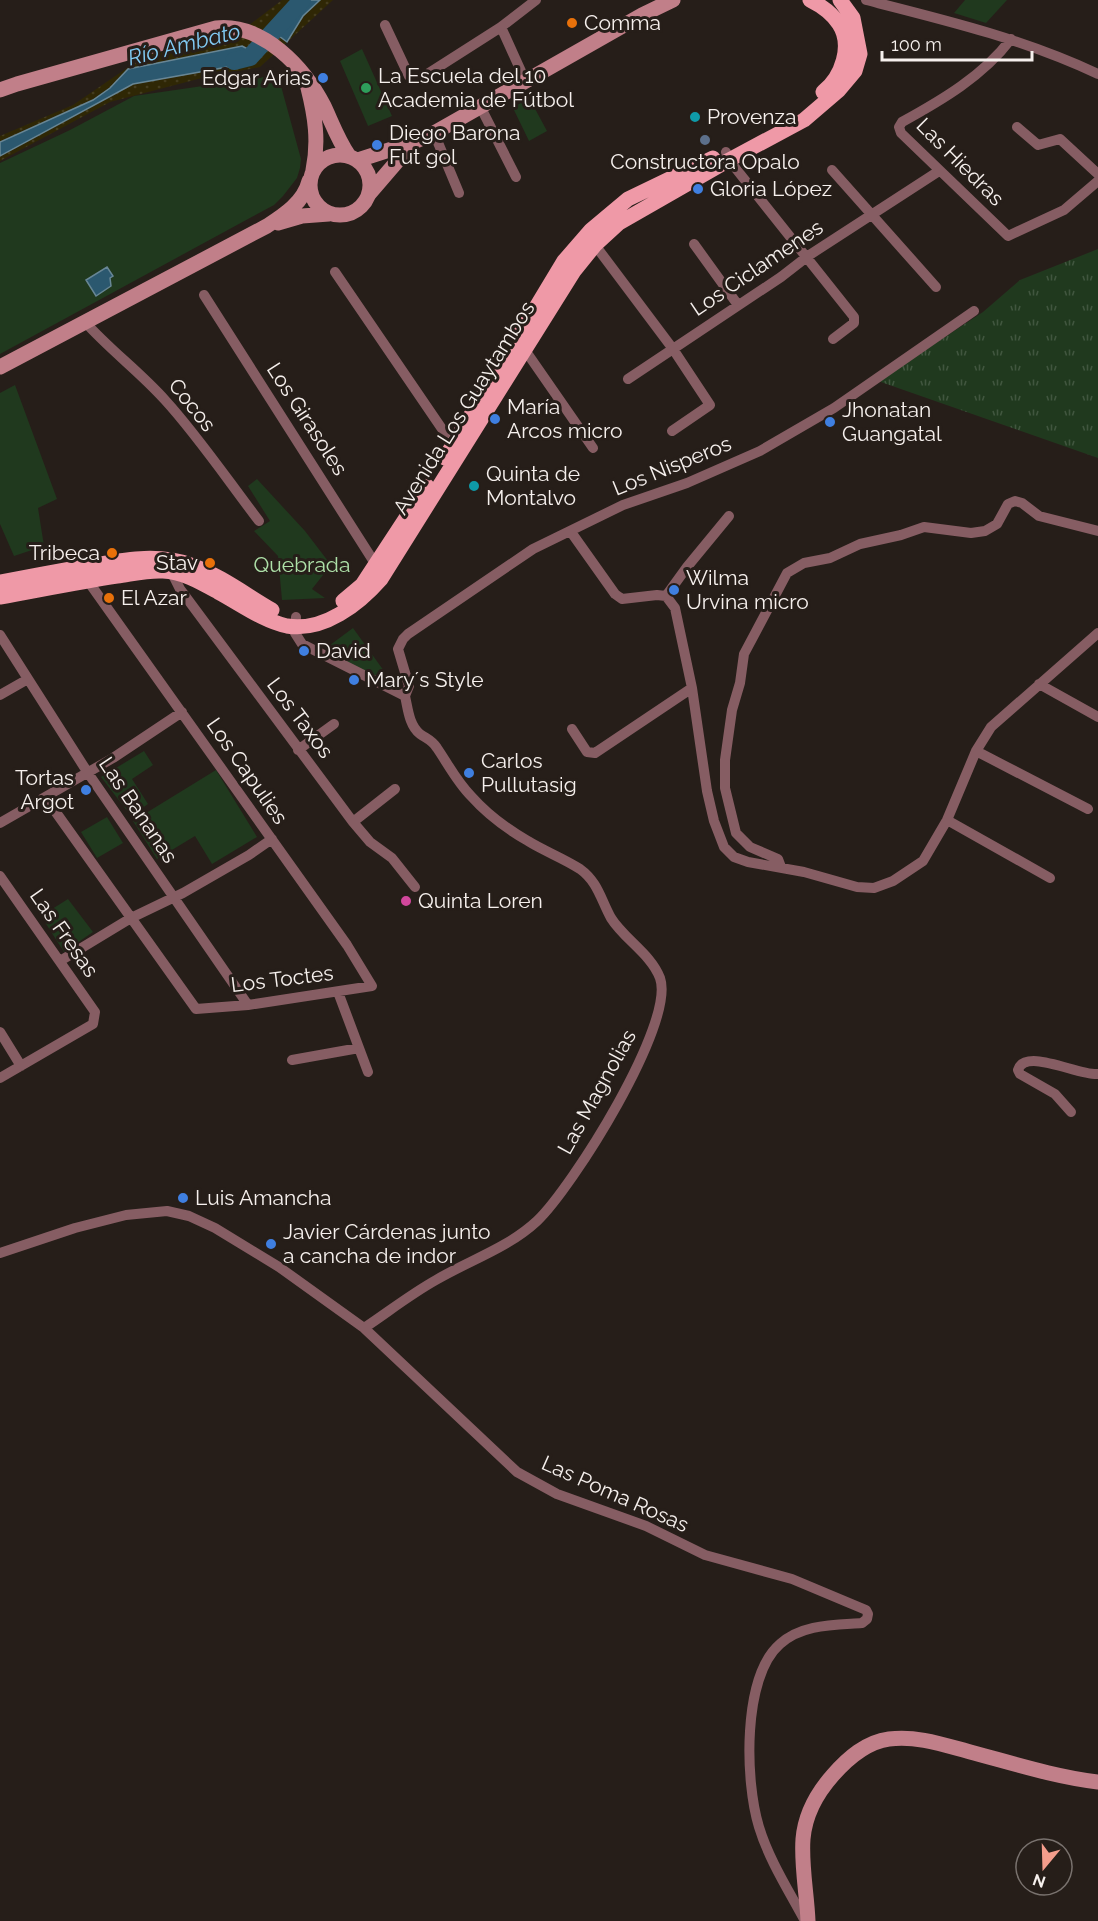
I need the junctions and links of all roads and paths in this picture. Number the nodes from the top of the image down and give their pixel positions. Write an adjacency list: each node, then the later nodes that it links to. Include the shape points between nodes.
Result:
1 (536, 0): 10 (street)
2 (650, 0): 8 (main road)
3 (673, 0): 8 (main road)
4 (810, 0): 7 (main road, Avenida Los Guaytambos)
5 (840, 0): 20 (main road, Avenida Los Guaytambos, via 853,18 859,38 855,71 804,120)
6 (866, 0): 11 (street)
7 (830, 4): 20 (main road, Avenida Los Guaytambos, via 845,39 843,65 836,78 797,113)
8 (642, 15): 14 (main road)
9 (386, 26): 10 (street, via 413,80)
10 (501, 27): 14 (street)
11 (1011, 39): 12 (street); 23 (street, Las Hiedras, via 949,96 899,127)
12 (1098, 74)
13 (306, 80): 15 (main road, via 289,58 260,36 237,27 216,28); 21 (main road, via 323,104 337,138); 25 (main road, via 316,129 317,150)
14 (525, 80): 16 (main road)
15 (0, 90)
16 (480, 106): 18 (main road); 26 (street)
17 (1017, 127): 24 (street, via 1038,145 1060,139)
18 (434, 132): 19 (main road); 28 (street)
19 (414, 142): 21 (main road); 29 (main road)
20 (727, 156): 34 (main road, Avenida Los Guaytambos, via 619,223); 35 (street); 49 (main road, Avenida Los Guaytambos, via 628,199 591,230 564,261)
21 (353, 158): 25 (main road, via 329,157 320,162); 29 (main road, via 369,176)
22 (832, 170): 31 (street)
23 (939, 171): 27 (street, Las Hiedras, via 1005,234 1013,236 1064,210); 31 (street, Los Ciclamenes)
24 (1098, 174)
25 (311, 176): 30 (main road, via 314,201); 32 (main road, via 307,191 290,211)
26 (516, 177)
27 (1098, 181)
28 (459, 193)
29 (369, 195): 30 (main road, via 365,203 349,214)
30 (329, 213): 32 (main road)
31 (872, 216): 35 (street, Los Ciclamenes); 37 (street)
32 (267, 226): 41 (main road)
33 (694, 244): 39 (street)
34 (595, 245): 43 (street); 44 (main road, Avenida Los Guaytambos, via 574,271)
35 (808, 256): 39 (street, Los Ciclamenes); 42 (street, via 854,317 854,323)
36 (334, 272): 49 (street)
37 (936, 287)
38 (204, 295): 54 (street, Los Girasoles)
39 (738, 305): 43 (street, Los Ciclamenes)
40 (974, 311): 53 (street, Los Nisperos, via 834,408 760,451 687,483 622,505)
41 (85, 322): 45 (main road); 51 (street, Cocos, via 168,403)
42 (833, 339)
43 (673, 349): 46 (street, Los Ciclamenes); 47 (street, via 710,405)
44 (525, 350): 48 (street); 49 (main road, Avenida Los Guaytambos)
45 (0, 367)
46 (628, 379)
47 (672, 431)
48 (593, 448)
49 (451, 454): 54 (main road, Avenida Los Guaytambos); 60 (main road, Avenida Los Guaytambos, via 381,579 367,596)
50 (729, 516): 59 (street)
51 (259, 521)
52 (1098, 531): 83 (street, via 1039,516 1015,501 1008,504 997,524 985,531 924,527 860,544 831,558 804,563 787,573 744,654 732,710 725,774 736,833 750,847 778,859)
53 (571, 532): 59 (street, via 622,599); 68 (street, Los Nisperos, via 533,549 403,639 398,649 409,686)
54 (376, 565): 60 (main road, Avenida Los Guaytambos)
55 (175, 567): 56 (main road, Avenida Los Guaytambos); 57 (main road, Avenida Los Guaytambos, via 150,557); 61 (main road, Avenida Los Guaytambos, via 269,619); 73 (street, Los Taxos, via 180,589)
56 (88, 581): 58 (main road, Avenida Los Guaytambos); 69 (street, Los Capulies)
57 (0, 582)
58 (0, 597)
59 (666, 597): 66 (street, via 675,608)
60 (339, 610): 61 (main road, Avenida Los Guaytambos)
61 (295, 622): 68 (street, via 297,639 302,644)
62 (1098, 633): 65 (street)
63 (0, 635): 64 (street, Las Bananas)
64 (28, 679): 67 (street); 75 (street, Las Bananas)
65 (1039, 684): 70 (street); 74 (street, via 991,727)
66 (692, 688): 72 (street, via 595,753 587,752); 83 (street, via 707,791 724,847 734,857 748,862)
67 (0, 695)
68 (405, 696): 102 (street, Las Magnolias, via 416,729 432,740 478,803 515,833 590,878 612,918 652,965 662,992 651,1037 613,1113 554,1203 512,1240 436,1279)
69 (182, 712): 75 (street); 82 (street, Los Capulies)
70 (1098, 717)
71 (334, 724): 73 (street)
72 (572, 729)
73 (298, 750): 80 (street, Los Taxos)
74 (976, 751): 78 (street); 79 (street)
75 (88, 773): 77 (street); 87 (street, Las Bananas)
76 (395, 789): 80 (street)
77 (45, 797): 81 (street); 88 (street)
78 (1088, 809)
79 (947, 820): 83 (street, via 923,861 893,881 874,888); 85 (street)
80 (354, 822): 86 (street, Los Taxos, via 370,842 392,858)
81 (0, 823)
82 (272, 839): 87 (street); 90 (street, Los Capulies)
83 (781, 867)
84 (0, 876): 89 (street, Las Fresas)
85 (1050, 878)
86 (415, 887)
87 (174, 898): 88 (street); 92 (street, Las Bananas)
88 (131, 918): 89 (street); 92 (street, Los Toctes, via 196,1009)
89 (60, 961): 96 (street, Las Fresas, via 95,1012 93,1024)
90 (372, 986): 91 (street, Los Toctes)
91 (338, 992): 92 (street, Los Toctes); 94 (street)
92 (248, 1005)
93 (0, 1032): 96 (street)
94 (359, 1048): 95 (street); 97 (street)
95 (292, 1060)
96 (21, 1066): 99 (street)
97 (368, 1071)
98 (1098, 1074): 100 (street, via 1034,1060 1019,1065 1020,1074 1045,1086)
99 (0, 1078)
100 (1071, 1112)
101 (0, 1253): 102 (street, Las Poma Rosas, via 126,1215 166,1212 189,1216 279,1267)
102 (364, 1328): 104 (street, Las Poma Rosas, via 517,1472 557,1494 646,1526 705,1555 792,1579 866,1610 867,1619 862,1623 817,1627 780,1643 765,1662 756,1686 752,1711 752,1800 779,1872)
103 (1098, 1782): 104 (main road, via 1068,1779 912,1739 888,1739 863,1748 822,1787 808,1816 803,1840)
104 (807, 1921)

